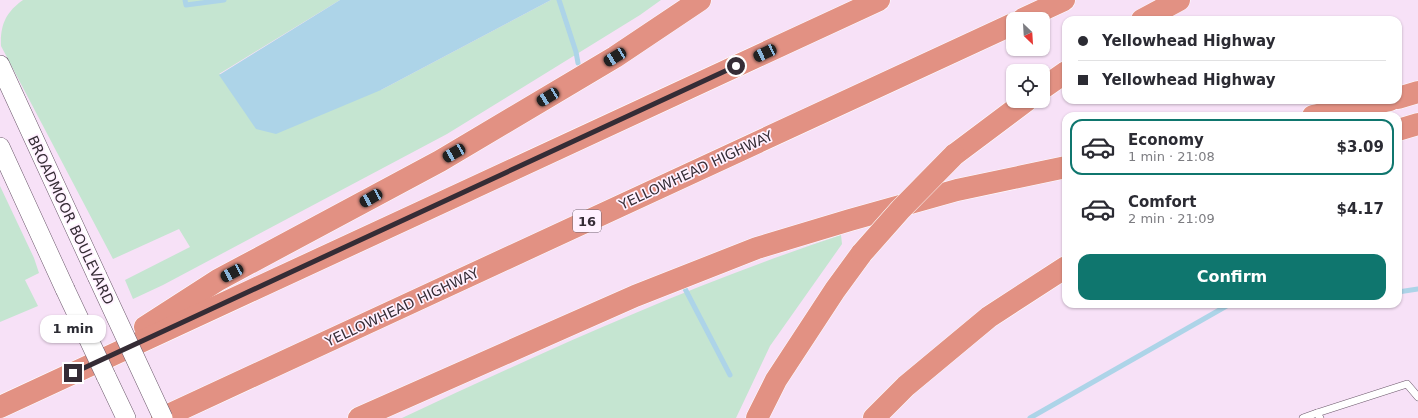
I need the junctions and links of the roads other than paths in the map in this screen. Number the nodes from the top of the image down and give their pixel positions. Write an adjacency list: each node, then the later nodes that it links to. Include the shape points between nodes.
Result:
1 (700, 0): 21 (highway, via 602,65 440,161 218,280)
2 (878, 0): 21 (highway)
3 (1064, 0): 5 (highway)
4 (1180, 0): 6 (highway)
5 (1038, 12)
6 (1150, 16)
7 (1006, 27): 26 (highway, YELLOWHEAD HIGHWAY / 16)
8 (0, 65): 26 (main road, BROADMOOR BOULEVARD, bridge)
9 (1062, 75): 10 (highway)
10 (1050, 83)
11 (1418, 92): 12 (highway)
12 (1402, 97)
13 (1371, 104): 15 (highway)
14 (1017, 108): 28 (highway, bridge, via 954,155 862,253 776,380)
15 (1332, 112)
16 (1418, 124): 17 (highway)
17 (1402, 129)
18 (0, 147): 25 (main road, bridge)
19 (1062, 168): 27 (highway, via 957,190 757,248 635,296)
20 (1062, 270): 29 (highway, via 989,317 906,386)
21 (73, 373): 23 (highway)
22 (1418, 397): 24 (lane, via 1407,384)
23 (0, 407)
24 (1318, 415): 30 (lane)
25 (126, 418)
26 (162, 418)
27 (360, 418)
28 (757, 418)
29 (874, 418)
30 (1303, 418)

